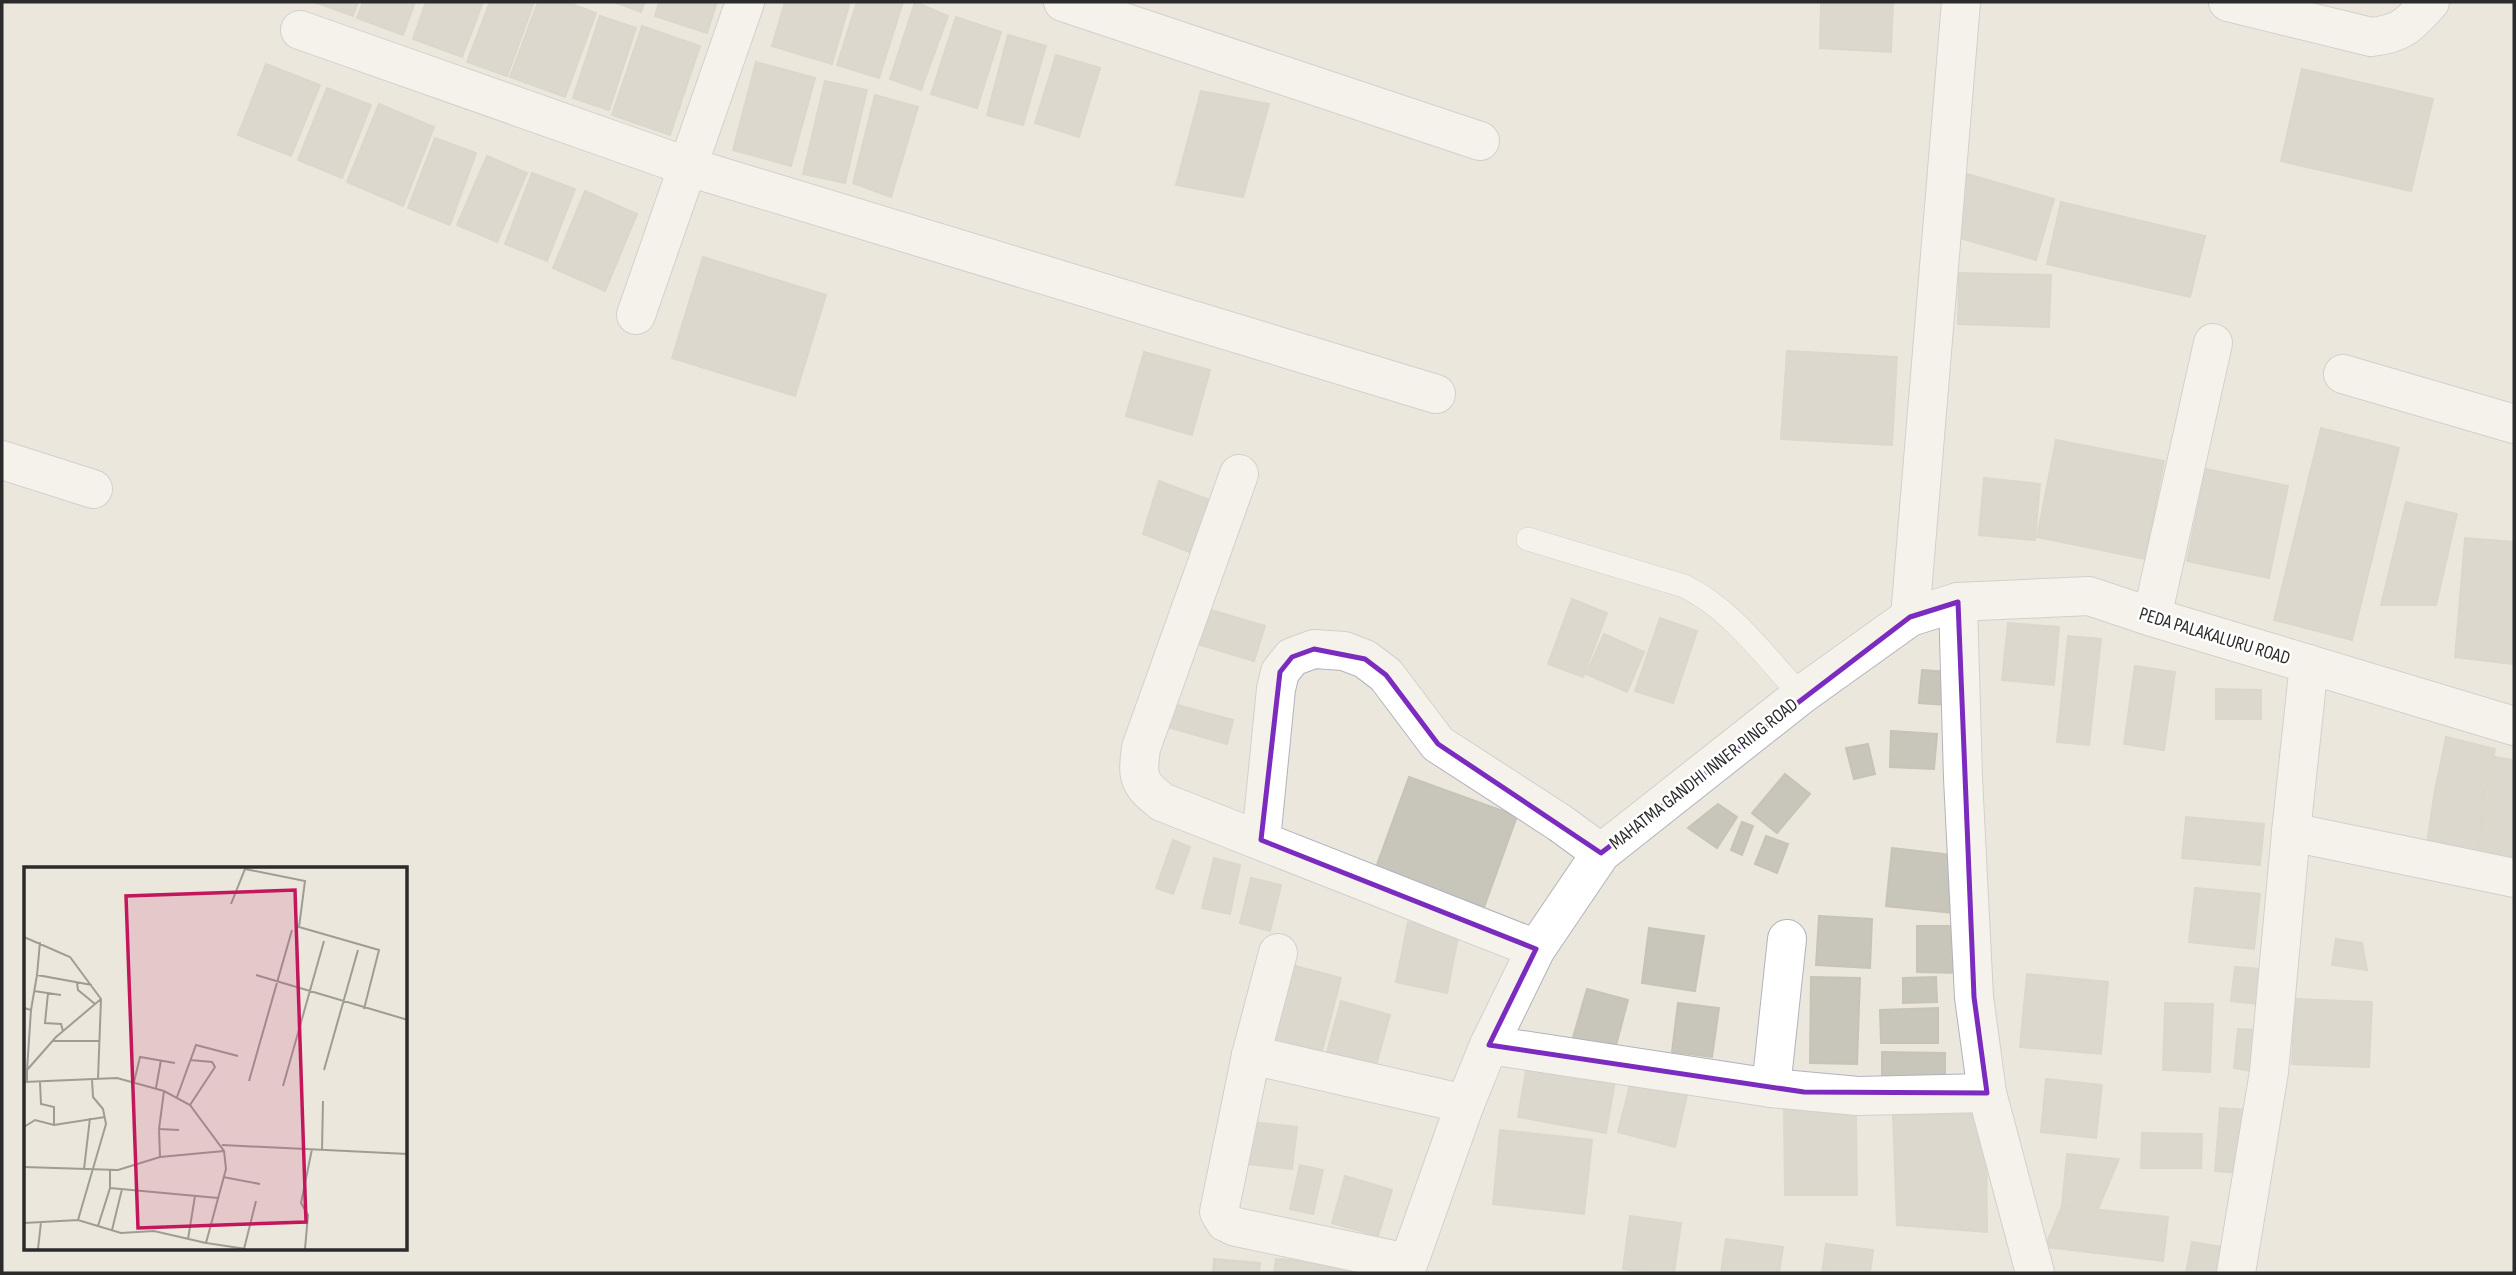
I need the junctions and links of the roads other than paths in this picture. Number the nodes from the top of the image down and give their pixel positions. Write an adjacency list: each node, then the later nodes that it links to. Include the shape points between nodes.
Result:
1 (745, 2): 8 (street)
2 (1063, 2): 7 (street)
3 (1961, 2): 19 (street)
4 (2228, 2): 5 (street, via 2371,37 2408,26)
5 (2430, 2)
6 (300, 30): 8 (street)
7 (1480, 141)
8 (689, 167): 9 (street); 12 (street)
9 (636, 315)
10 (2213, 342): 20 (street)
11 (2343, 374): 13 (street)
12 (1436, 394)
13 (2514, 424)
14 (2, 460): 16 (street)
15 (1239, 474): 25 (street, via 1141,748 1139,769 1144,788 1162,802)
16 (93, 489)
17 (1528, 540): 22 (lane, via 1704,596)
18 (1958, 602): 19 (street, PEDA PALAKALURU ROAD); 20 (street, PEDA PALAKALURU ROAD, via 2089,596); 34 (street, via 1974,997)
19 (1910, 617): 22 (street, MAHATMA GANDHI INNER RING ROAD)
20 (2152, 617): 21 (street, PEDA PALAKALURU ROAD)
21 (2309, 664): 23 (street, PEDA PALAKALURU ROAD); 24 (street)
22 (1801, 695): 26 (street, MAHATMA GANDHI INNER RING ROAD)
23 (2514, 726)
24 (2291, 832): 27 (street); 38 (street, via 2269,1072)
25 (1261, 840): 26 (street, via 1280,672 1292,657 1314,649 1344,651 1365,659 1387,675 1438,744); 29 (street)
26 (1601, 853): 29 (street, MAHATMA GANDHI INNER RING ROAD)
27 (2514, 878)
28 (1787, 939): 33 (street)
29 (1536, 948): 31 (street, MAHATMA GANDHI INNER RING ROAD)
30 (1278, 953): 32 (street)
31 (1489, 1045): 33 (street); 35 (street, MAHATMA GANDHI INNER RING ROAD)
32 (1251, 1055): 35 (street); 36 (street, via 1219,1212 1225,1222)
33 (1771, 1088): 34 (street, via 1858,1096)
34 (1987, 1093): 37 (street)
35 (1465, 1104): 36 (street, MAHATMA GANDHI INNER RING ROAD)
36 (1407, 1268)
37 (2035, 1273)
38 (2236, 1273)

